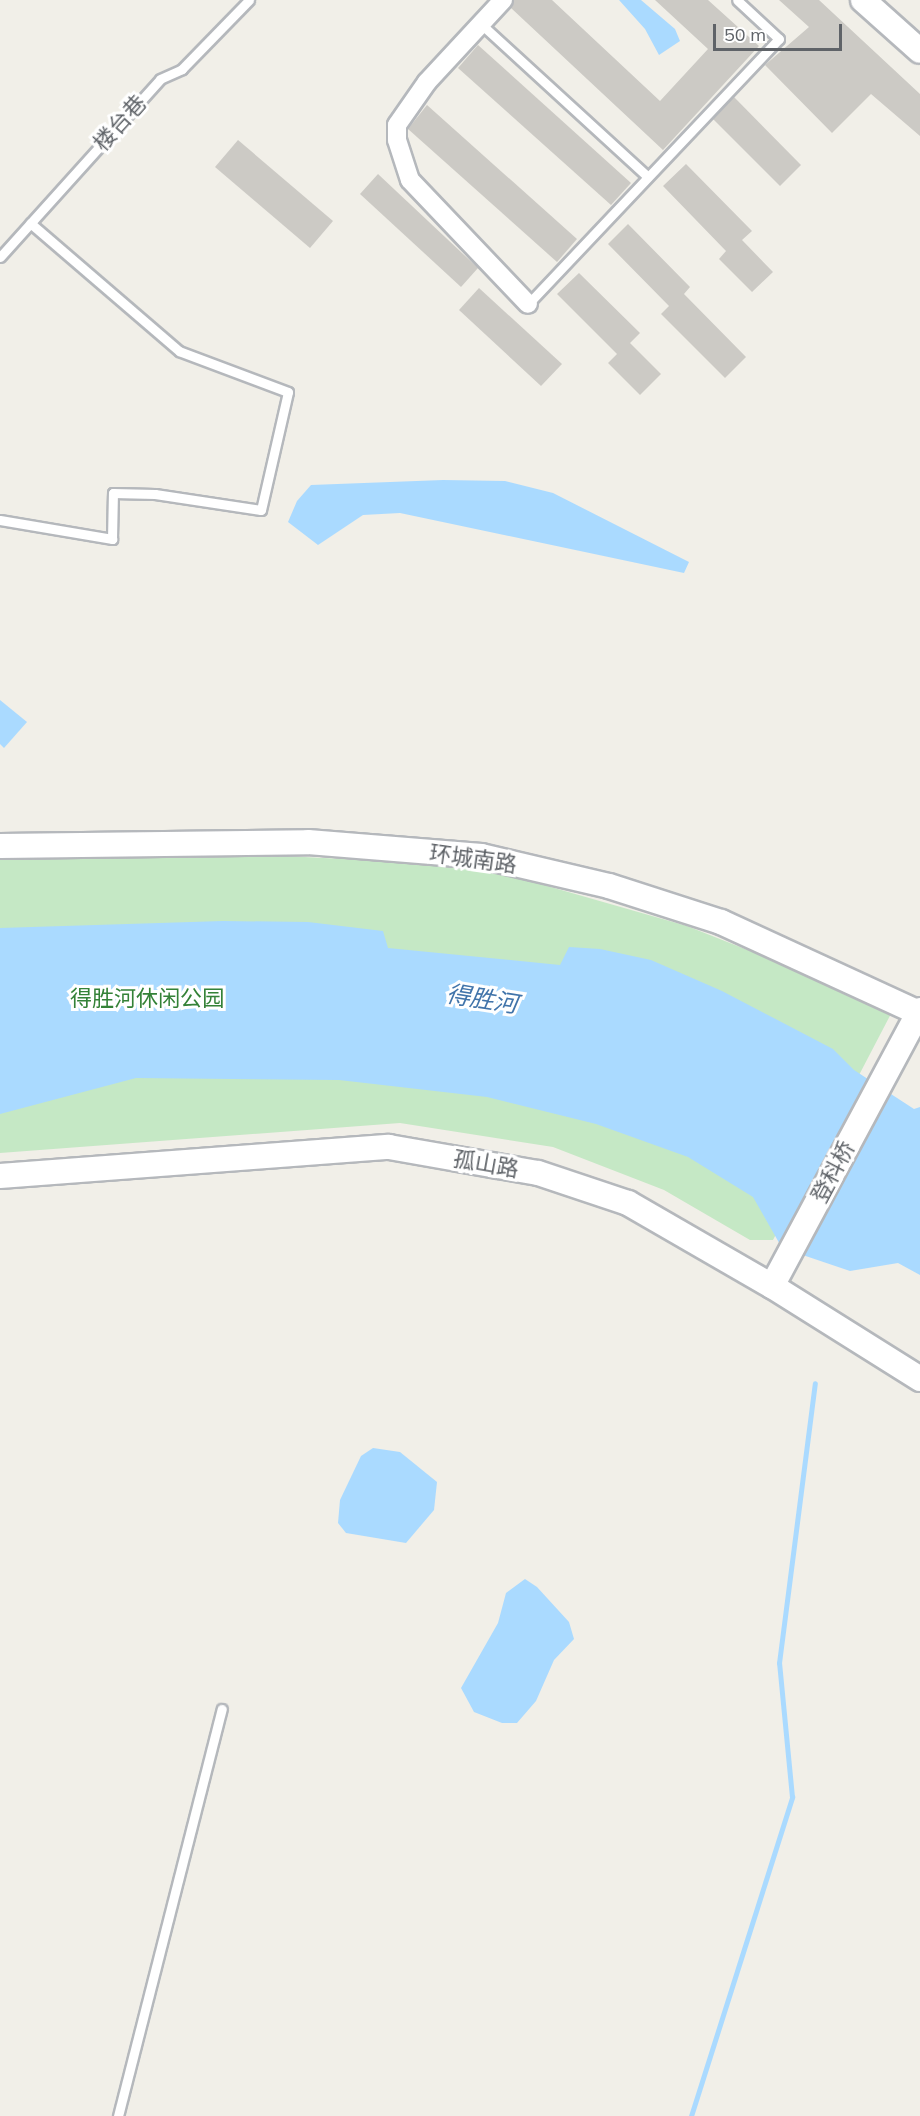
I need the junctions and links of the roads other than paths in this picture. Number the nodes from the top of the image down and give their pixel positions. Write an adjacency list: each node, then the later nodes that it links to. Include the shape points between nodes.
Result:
1 (249, 0): 8 (lane, 楼台巷, via 182,69 160,80)
2 (503, 0): 5 (street)
3 (737, 0): 7 (lane, via 779,39)
4 (863, 0): 6 (main road)
5 (482, 24): 7 (lane); 10 (street, via 427,82 397,124 397,140 410,180)
6 (920, 51)
7 (648, 177): 10 (lane)
8 (30, 224): 9 (lane, 楼台巷); 11 (lane, via 179,351 288,392 261,510 155,494 113,493 112,539)
9 (0, 257)
10 (528, 304)
11 (0, 520)
12 (0, 846): 13 (main road, 环城南路, via 308,842 481,856 609,886 721,922)
13 (919, 1011): 15 (main road, 登科桥)
14 (0, 1176): 15 (main road, 孤山路, via 389,1147 538,1173 628,1203)
15 (772, 1286): 16 (main road, 孤山路)
16 (920, 1379)
17 (222, 1709): 18 (lane)
18 (118, 2116)

